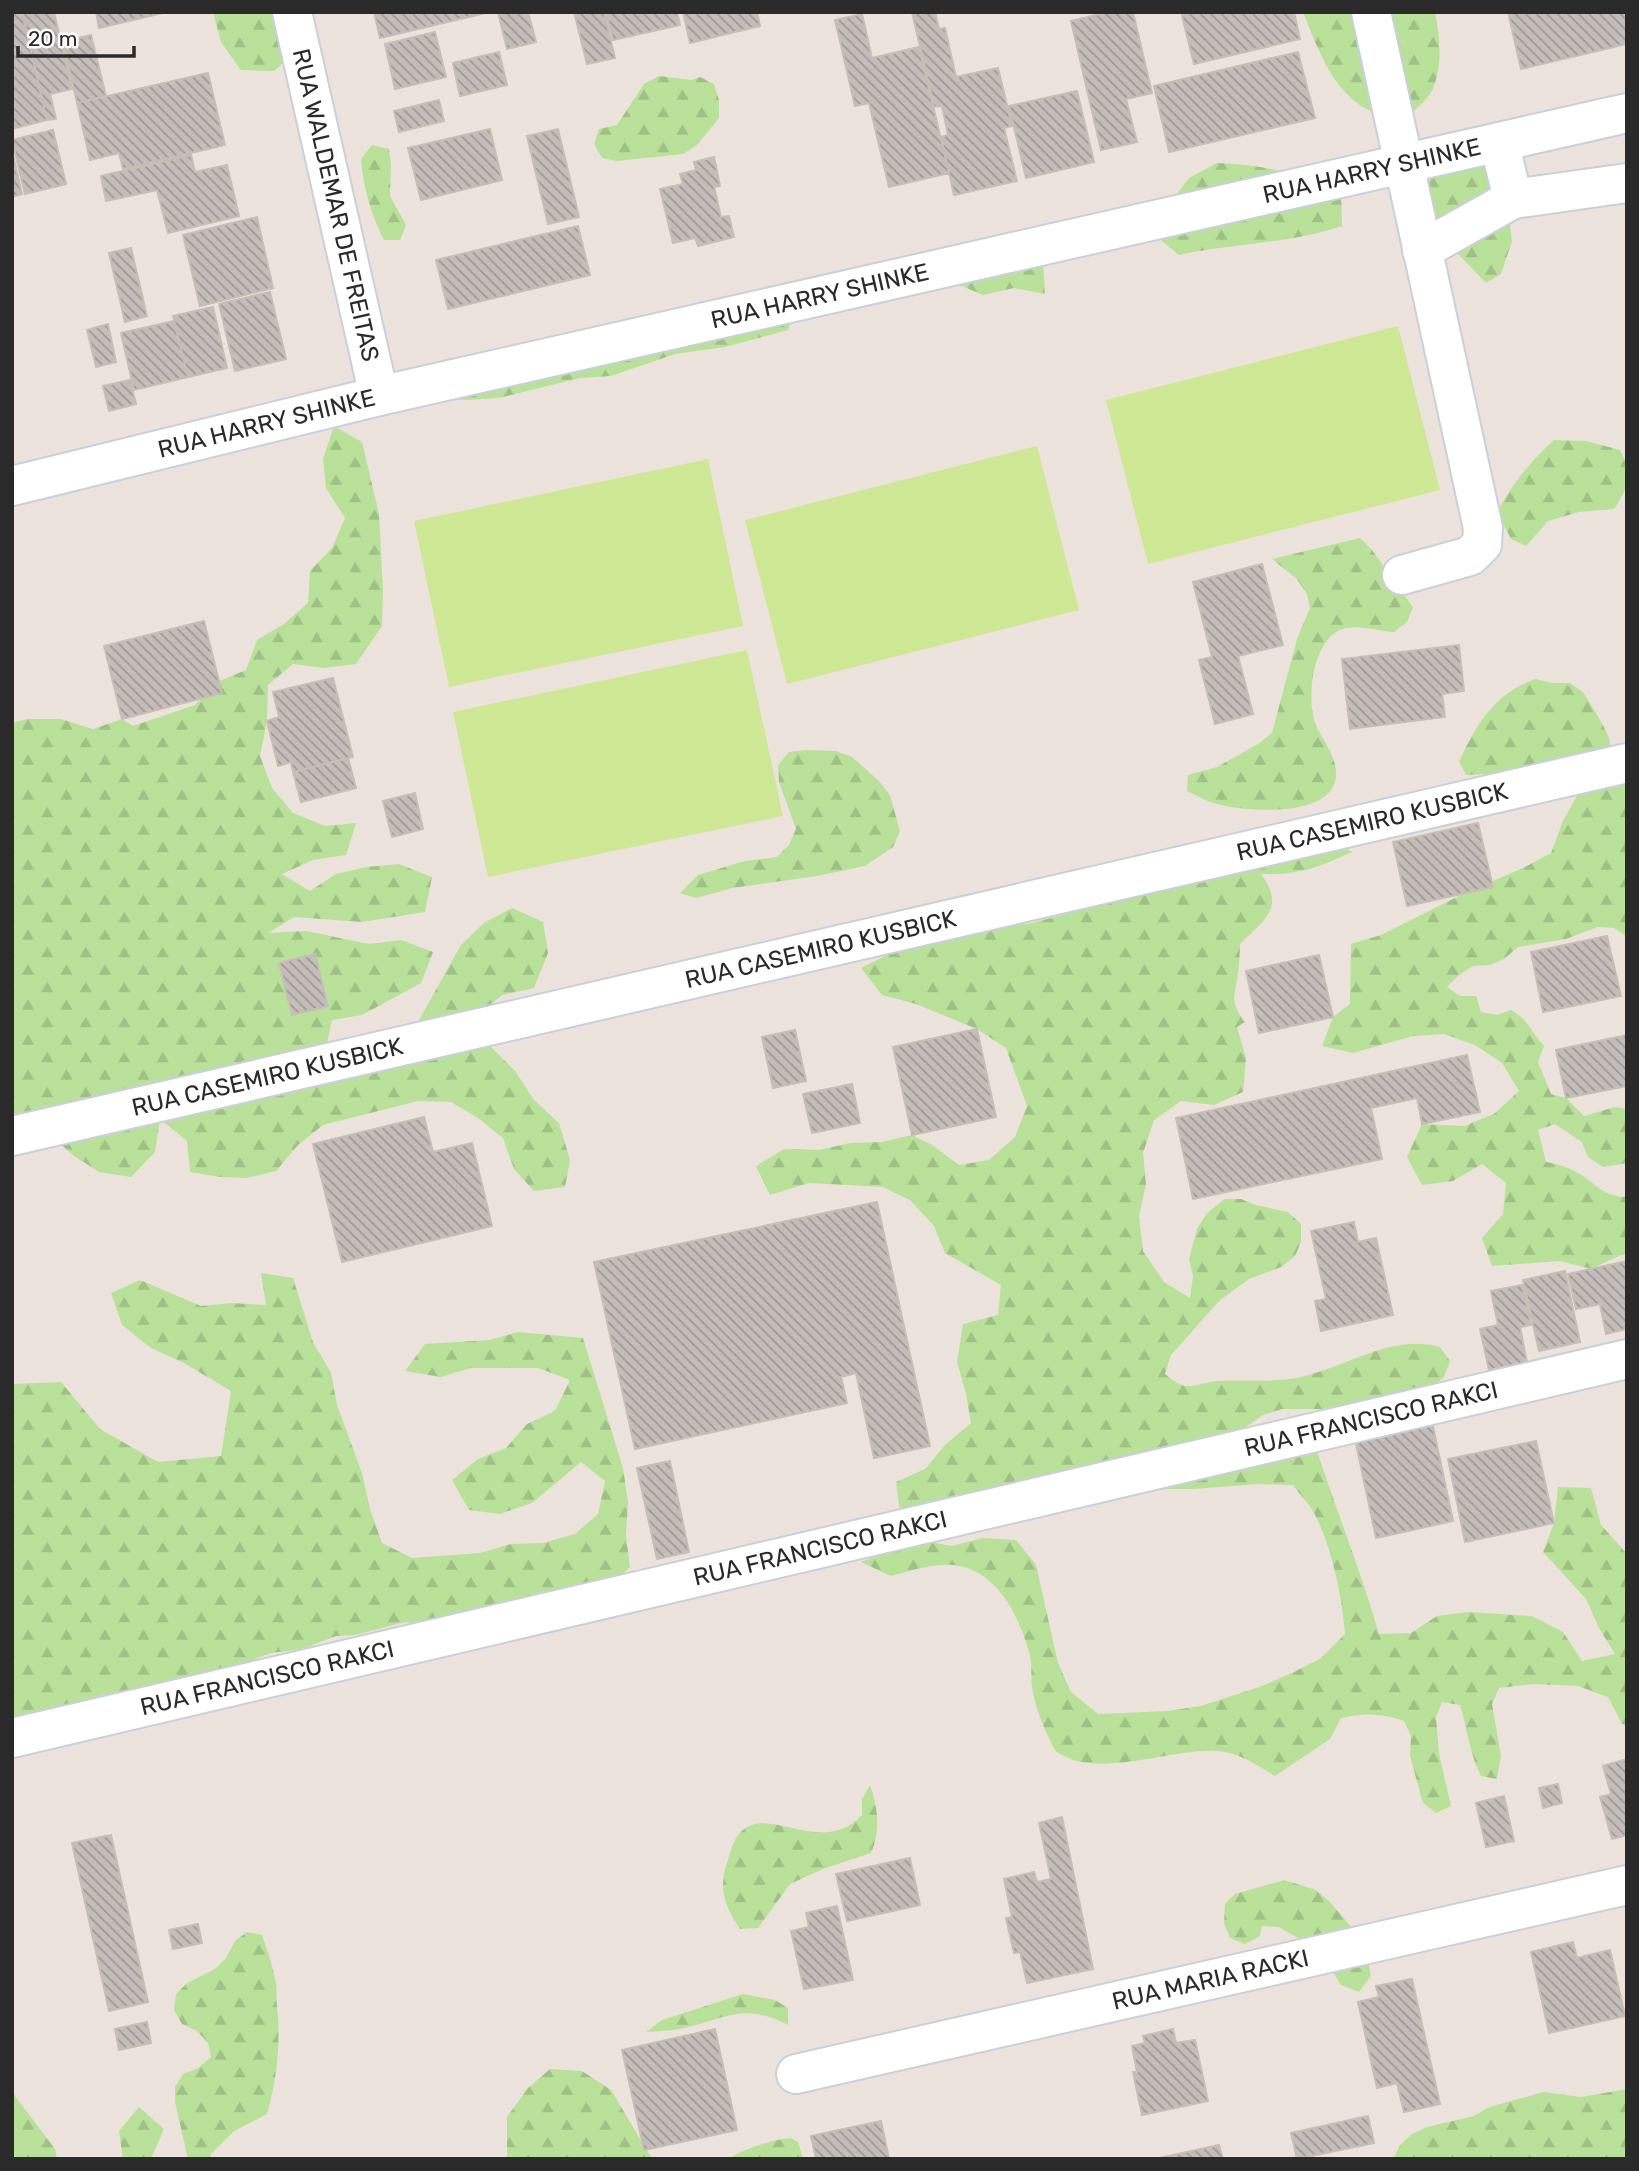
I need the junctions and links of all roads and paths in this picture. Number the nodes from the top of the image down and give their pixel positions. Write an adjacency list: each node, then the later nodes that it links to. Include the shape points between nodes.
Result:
1 (292, 12): 9 (street, RUA WALDEMAR DE FREITAS)
2 (1371, 12): 5 (street)
3 (1627, 113): 4 (street, RUA HARRY SHINKE)
4 (1499, 142): 5 (street, RUA HARRY SHINKE); 7 (street)
5 (1404, 165): 8 (street); 9 (street, RUA HARRY SHINKE)
6 (1627, 183): 7 (street)
7 (1513, 199): 8 (street)
8 (1422, 250): 11 (street, via 1483,528 1482,544 1471,556)
9 (379, 396): 10 (street, RUA HARRY SHINKE)
10 (12, 486)
11 (1402, 575)
12 (1627, 763): 13 (street, RUA CASEMIRO KUSBICK)
13 (12, 1136)
14 (1627, 1359): 15 (street, RUA FRANCISCO RAKCI)
15 (12, 1738)
16 (1627, 1885): 17 (street, RUA MARIA RACKI)
17 (796, 2074)

